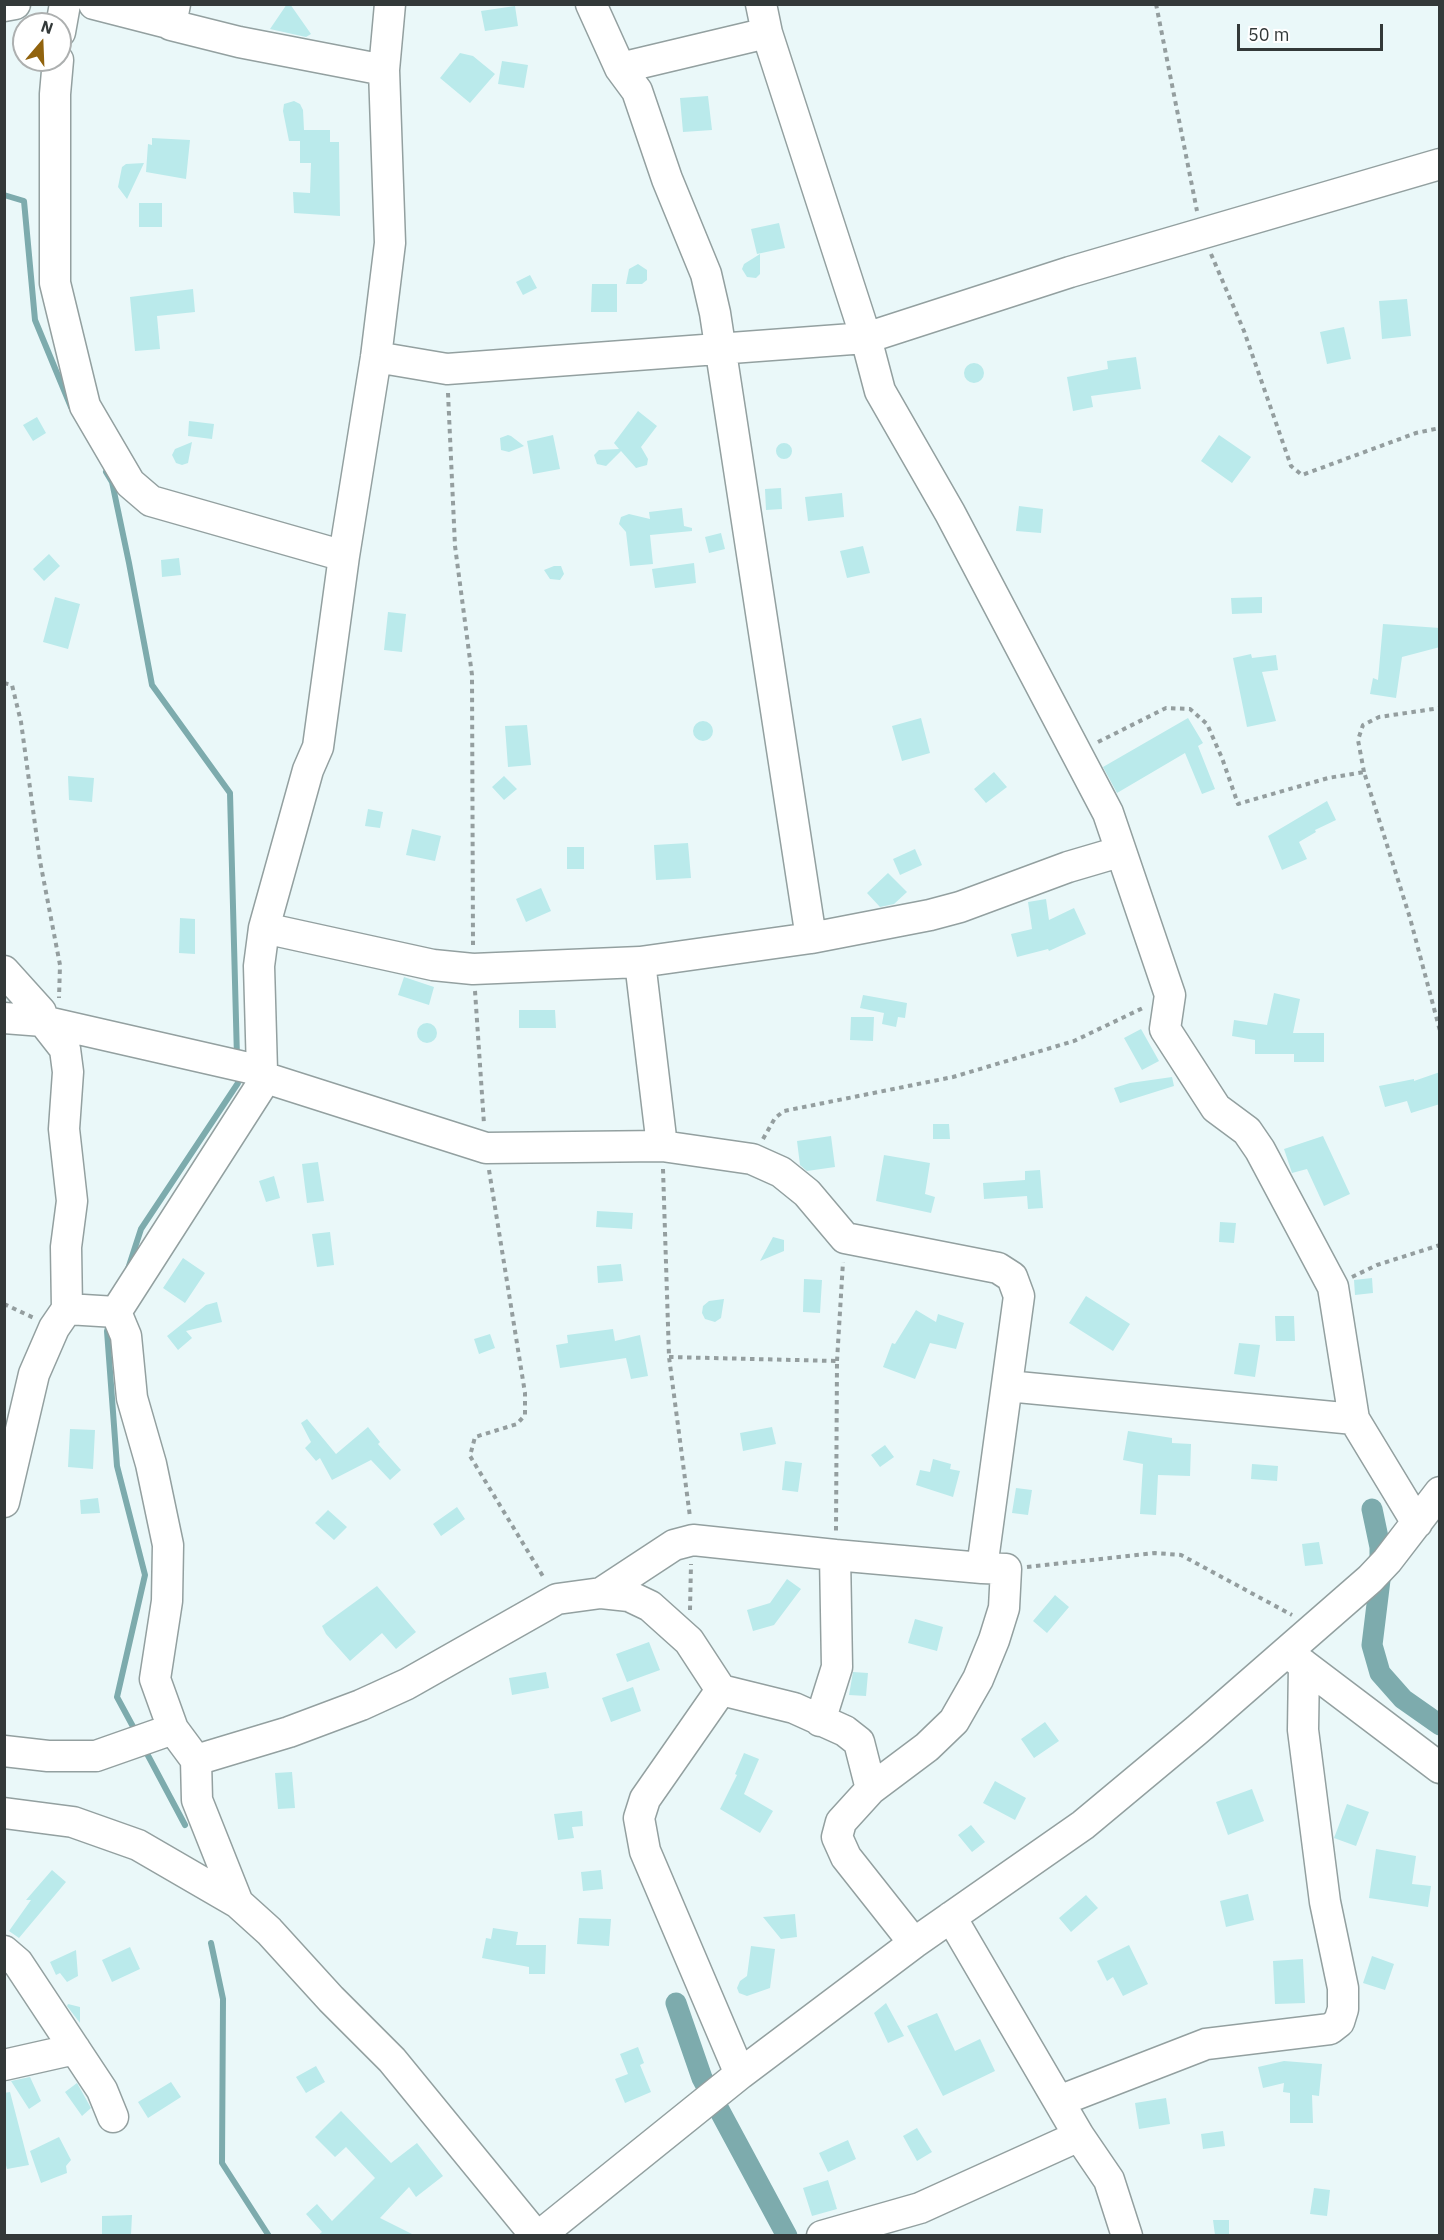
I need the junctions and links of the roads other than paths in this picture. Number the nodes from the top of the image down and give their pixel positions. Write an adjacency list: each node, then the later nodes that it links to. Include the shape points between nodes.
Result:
1 (15, 4): 6 (street)
2 (94, 4): 7 (street)
3 (390, 4): 10 (street)
4 (591, 4): 9 (street)
5 (761, 4): 8 (street)
6 (4, 6)
7 (173, 14): 10 (street, via 206,34)
8 (767, 33): 9 (street); 13 (street)
9 (620, 68): 14 (street, via 637,91 706,274)
10 (384, 70): 15 (street, via 390,243)
11 (56, 72): 16 (street, via 55,283 85,406 124,474 151,501)
12 (1440, 164): 13 (street, via 1070,272)
13 (866, 338): 14 (street); 17 (street, via 880,391 950,513 1108,813)
14 (718, 347): 15 (street, via 447,369); 19 (street)
15 (376, 357): 16 (street)
16 (344, 556): 18 (street, via 318,747)
17 (1119, 852): 19 (street, via 960,907); 28 (street, via 1170,996 1165,1029 1216,1108 1247,1131 1260,1150 1334,1287)
18 (264, 928): 20 (street, via 433,965 473,969); 24 (street, via 259,966)
19 (811, 938): 20 (street)
20 (640, 962): 25 (street)
21 (4, 971): 22 (street)
22 (42, 1017): 23 (street); 24 (street); 26 (street, via 64,1049 68,1072 64,1129 72,1201 66,1247)
23 (4, 1018)
24 (264, 1075): 25 (street, via 486,1148); 26 (street)
25 (662, 1146): 27 (street, via 752,1159 781,1172 807,1193 845,1238 982,1263 1012,1277 1019,1296)
26 (82, 1314): 30 (street, via 34,1374); 38 (street, via 126,1336 132,1398 168,1545 167,1601 155,1680)
27 (1006, 1386): 28 (street); 33 (street)
28 (1354, 1419): 31 (street)
29 (1440, 1492): 31 (street)
30 (4, 1502)
31 (1417, 1523): 35 (street, via 1379,1570 1314,1627)
32 (836, 1555): 33 (street); 34 (street, via 693,1540 674,1545); 37 (street, via 837,1667)
33 (994, 1569): 42 (street, via 1004,1608 978,1679 954,1721 927,1747)
34 (601, 1593): 36 (street, via 629,1596 650,1606 689,1641); 40 (street, via 557,1599 361,1706)
35 (1295, 1659): 41 (street); 45 (street, via 1083,1825); 51 (street, via 1325,1902 1343,1988 1339,2022 1330,2029 1206,2044)
36 (721, 1690): 37 (street, via 794,1708); 50 (street, via 645,1798 639,1818 645,1851)
37 (820, 1721): 42 (street, via 845,1731 859,1742)
38 (173, 1729): 39 (street, via 96,1756); 40 (street)
39 (4, 1751)
40 (196, 1760): 44 (street, via 197,1800)
41 (1440, 1768)
42 (871, 1789): 46 (street, via 841,1822 837,1838 846,1857)
43 (4, 1814): 44 (street, via 73,1822 138,1845)
44 (238, 1903): 54 (street, via 392,2061)
45 (951, 1917): 46 (street); 51 (street)
46 (914, 1943): 50 (street)
47 (4, 1951): 48 (street, via 18,1963)
48 (75, 2049): 49 (street); 52 (street, via 102,2090)
49 (4, 2065)
50 (721, 2089): 54 (street)
51 (1059, 2101): 53 (street)
52 (113, 2117)
53 (1079, 2136): 55 (street, via 920,2208); 56 (street, via 1109,2180)
54 (537, 2235)
55 (822, 2235)
56 (1127, 2235)

